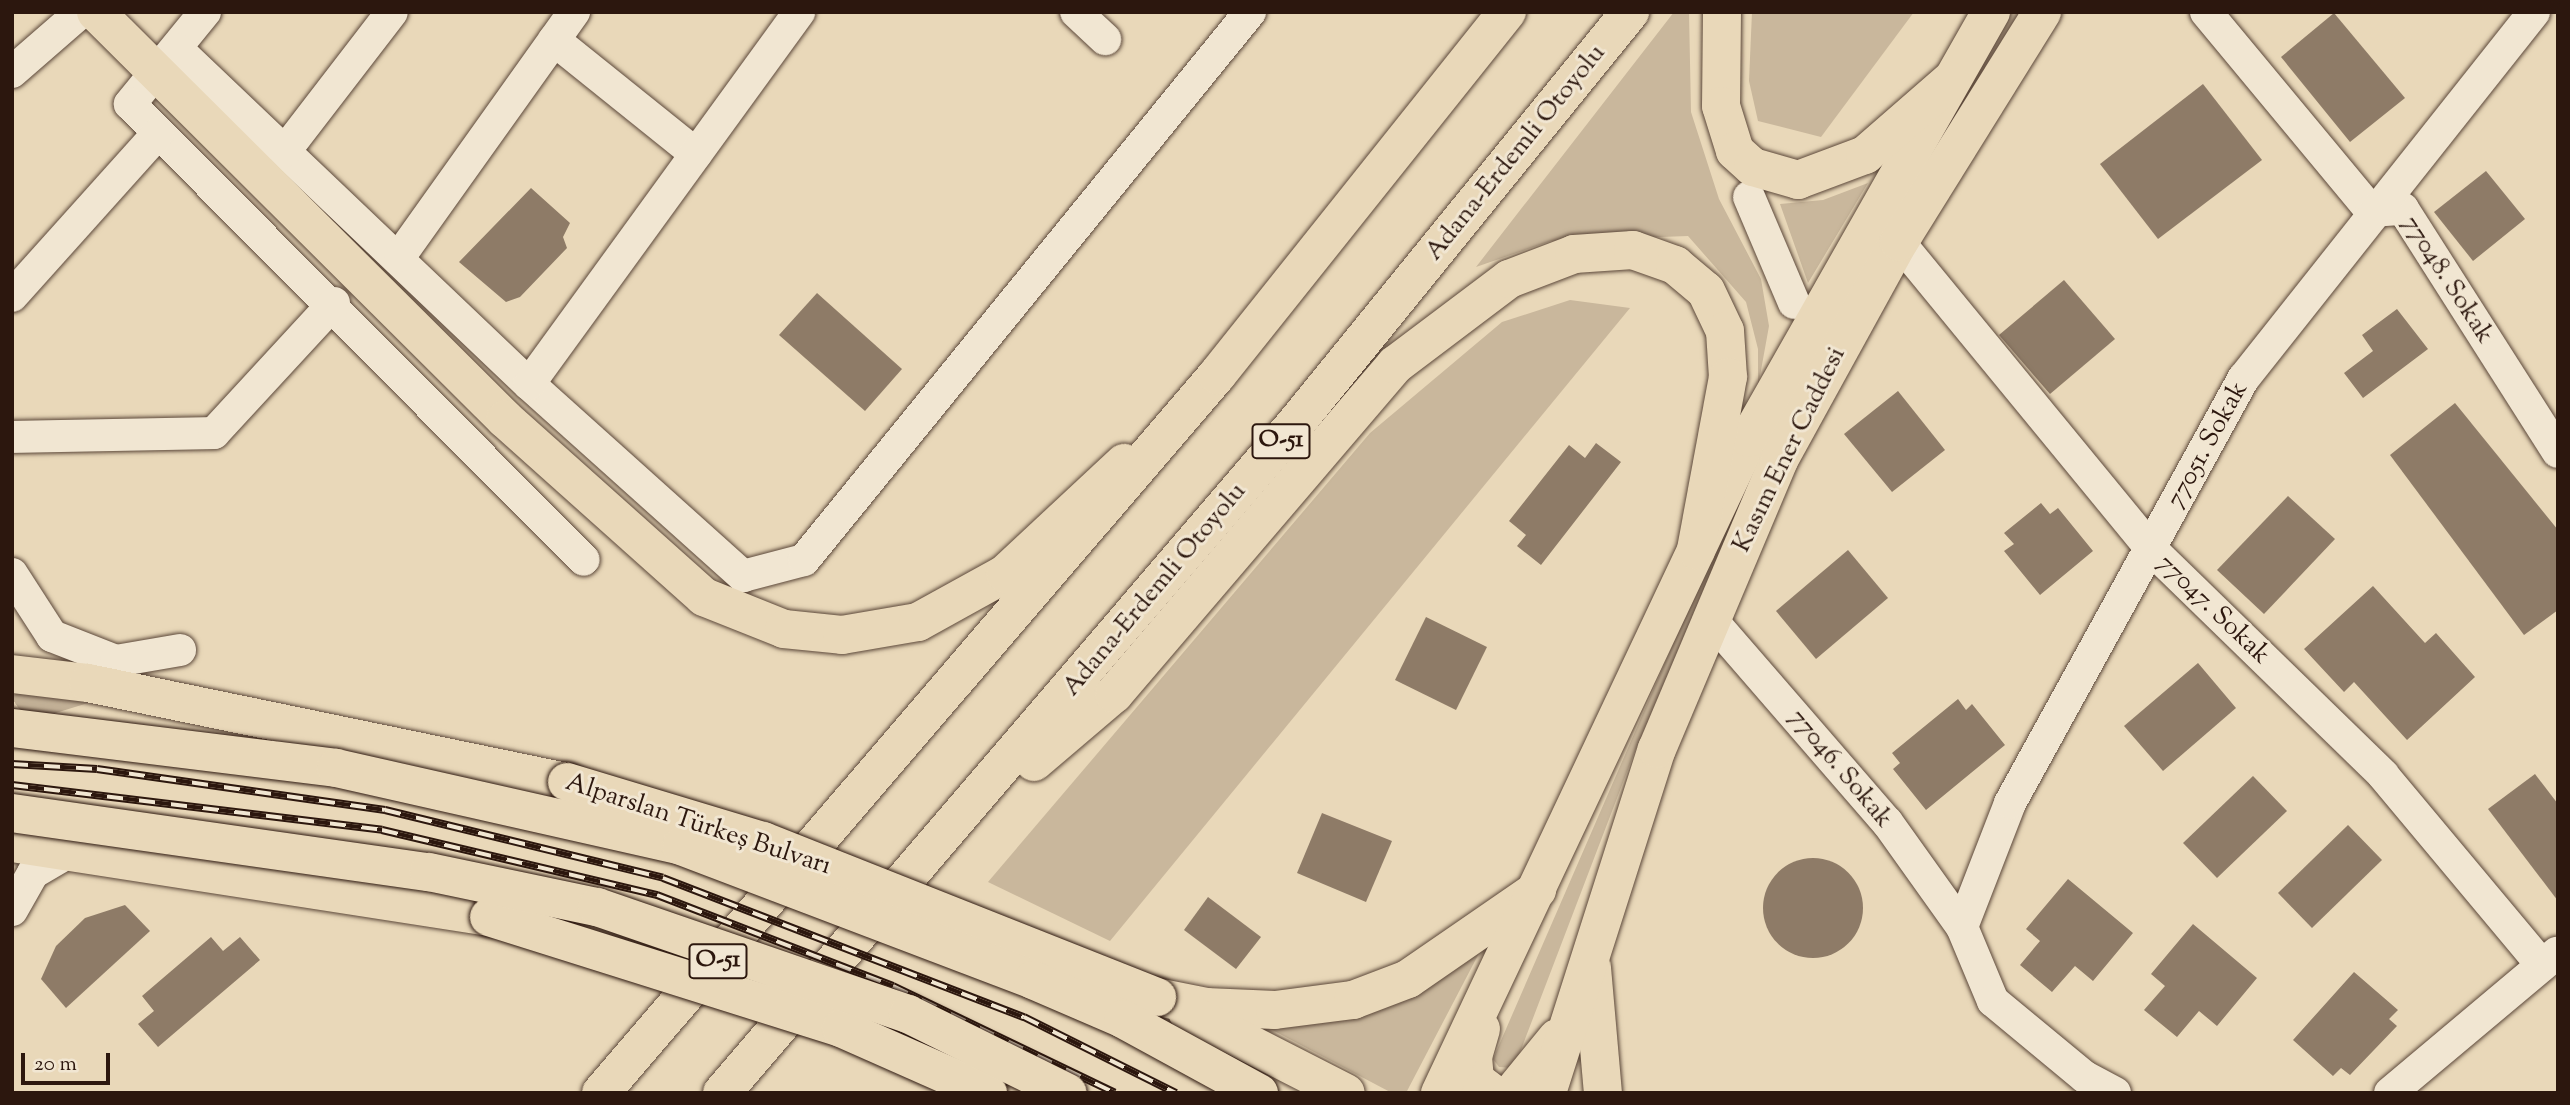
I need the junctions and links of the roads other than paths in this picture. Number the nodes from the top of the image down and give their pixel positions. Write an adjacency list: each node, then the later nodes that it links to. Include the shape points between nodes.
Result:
1 (81, 12): 19 (street)
2 (96, 12): 18 (main road)
3 (205, 12): 18 (street)
4 (392, 12): 22 (street)
5 (574, 12): 16 (street)
6 (1076, 12): 17 (street)
7 (1250, 12): 32 (street, via 804,560 743,576)
8 (1507, 12): 31 (main road, O-51)
9 (1630, 12): 44 (main road, Adana-Erdemli Otoyolu / O-51)
10 (1722, 12): 20 (main road, via 1721,106 1735,151 1753,167 1798,180 1865,155)
11 (1991, 12): 20 (main road, Kasım Ener Caddesi)
12 (2042, 12): 26 (main road, Kasım Ener Caddesi)
13 (2206, 12): 25 (street, 77048. Sokak)
14 (2534, 12): 25 (street, 77051. Sokak)
15 (793, 14): 23 (street)
16 (554, 40): 23 (street); 27 (street)
17 (1105, 40)
18 (164, 59): 21 (street, via 130,104); 22 (street); 31 (main road, via 603,509 704,597 784,629 842,635 918,622 1006,574)
19 (12, 72)
20 (1950, 81): 35 (main road, Kasım Ener Caddesi, via 1807,329)
21 (158, 133): 28 (street); 29 (street)
22 (285, 151): 27 (street)
23 (696, 154): 32 (street)
24 (1749, 197): 30 (street)
25 (2371, 211): 34 (street, 77048. Sokak, via 2403,209); 36 (street, 77051. Sokak, via 2244,378)
26 (1899, 242): 36 (street, 77047. Sokak); 39 (main road, Kasım Ener Caddesi, via 1779,460)
27 (400, 256): 32 (street)
28 (12, 296)
29 (334, 303): 33 (street, via 215,433); 37 (street)
30 (1794, 303)
31 (1217, 375): 56 (main road, O-51)
32 (529, 384)
33 (12, 437)
34 (2558, 452)
35 (1696, 550): 44 (main road, via 1728,377 1725,331 1706,291 1675,265 1633,250 1573,254 1509,279 1395,365 1114,694); 47 (main road, Kasım Ener Caddesi)
36 (2151, 550): 49 (street, 77051. Sokak, via 2010,803); 50 (street, 77047. Sokak, via 2383,775)
37 (584, 560)
38 (12, 574): 40 (street, via 52,636 116,661)
39 (1710, 618): 49 (street, 77046. Sokak, via 1887,822); 51 (main road, Kasım Ener Caddesi, via 1654,760)
40 (180, 650)
41 (12, 674): 53 (main road, Alparslan Türkeş Bulvarı, bridge, via 88,683 567,782 763,841)
42 (12, 728): 60 (main road, Alparslan Türkeş Bulvarı, bridge, via 336,768 681,846 1046,986)
43 (12, 813): 59 (main road, bridge, via 429,872 597,907 908,1014)
44 (952, 831): 57 (main road, Adana-Erdemli Otoyolu / O-51)
45 (12, 843): 46 (main road)
46 (72, 850): 48 (street, via 33,873); 58 (main road, bridge, via 489,917 841,1028)
47 (1539, 889): 52 (main road, Kasım Ener Caddesi); 53 (main road, via 1408,979 1353,1000 1275,1010 1206,1007)
48 (12, 909)
49 (1962, 927): 55 (street, 77046. Sokak, via 1993,1001)
50 (2549, 958): 68 (street)
51 (1591, 960): 54 (main road, Kasım Ener Caddesi); 66 (main road)
52 (1499, 970): 62 (main road); 63 (main road, via 1473,1056 1475,1080)
53 (1157, 997): 61 (main road, Alparslan Türkeş Bulvarı)
54 (1565, 1029): 64 (main road); 65 (main road)
55 (2077, 1085): 67 (street, 77046. Sokak)
56 (601, 1093)
57 (722, 1093)
58 (988, 1093)
59 (1068, 1093)
60 (1259, 1093)
61 (1346, 1093)
62 (1440, 1093)
63 (1492, 1093)
64 (1512, 1093)
65 (1547, 1093)
66 (1604, 1093)
67 (2115, 1093)
68 (2390, 1093)

